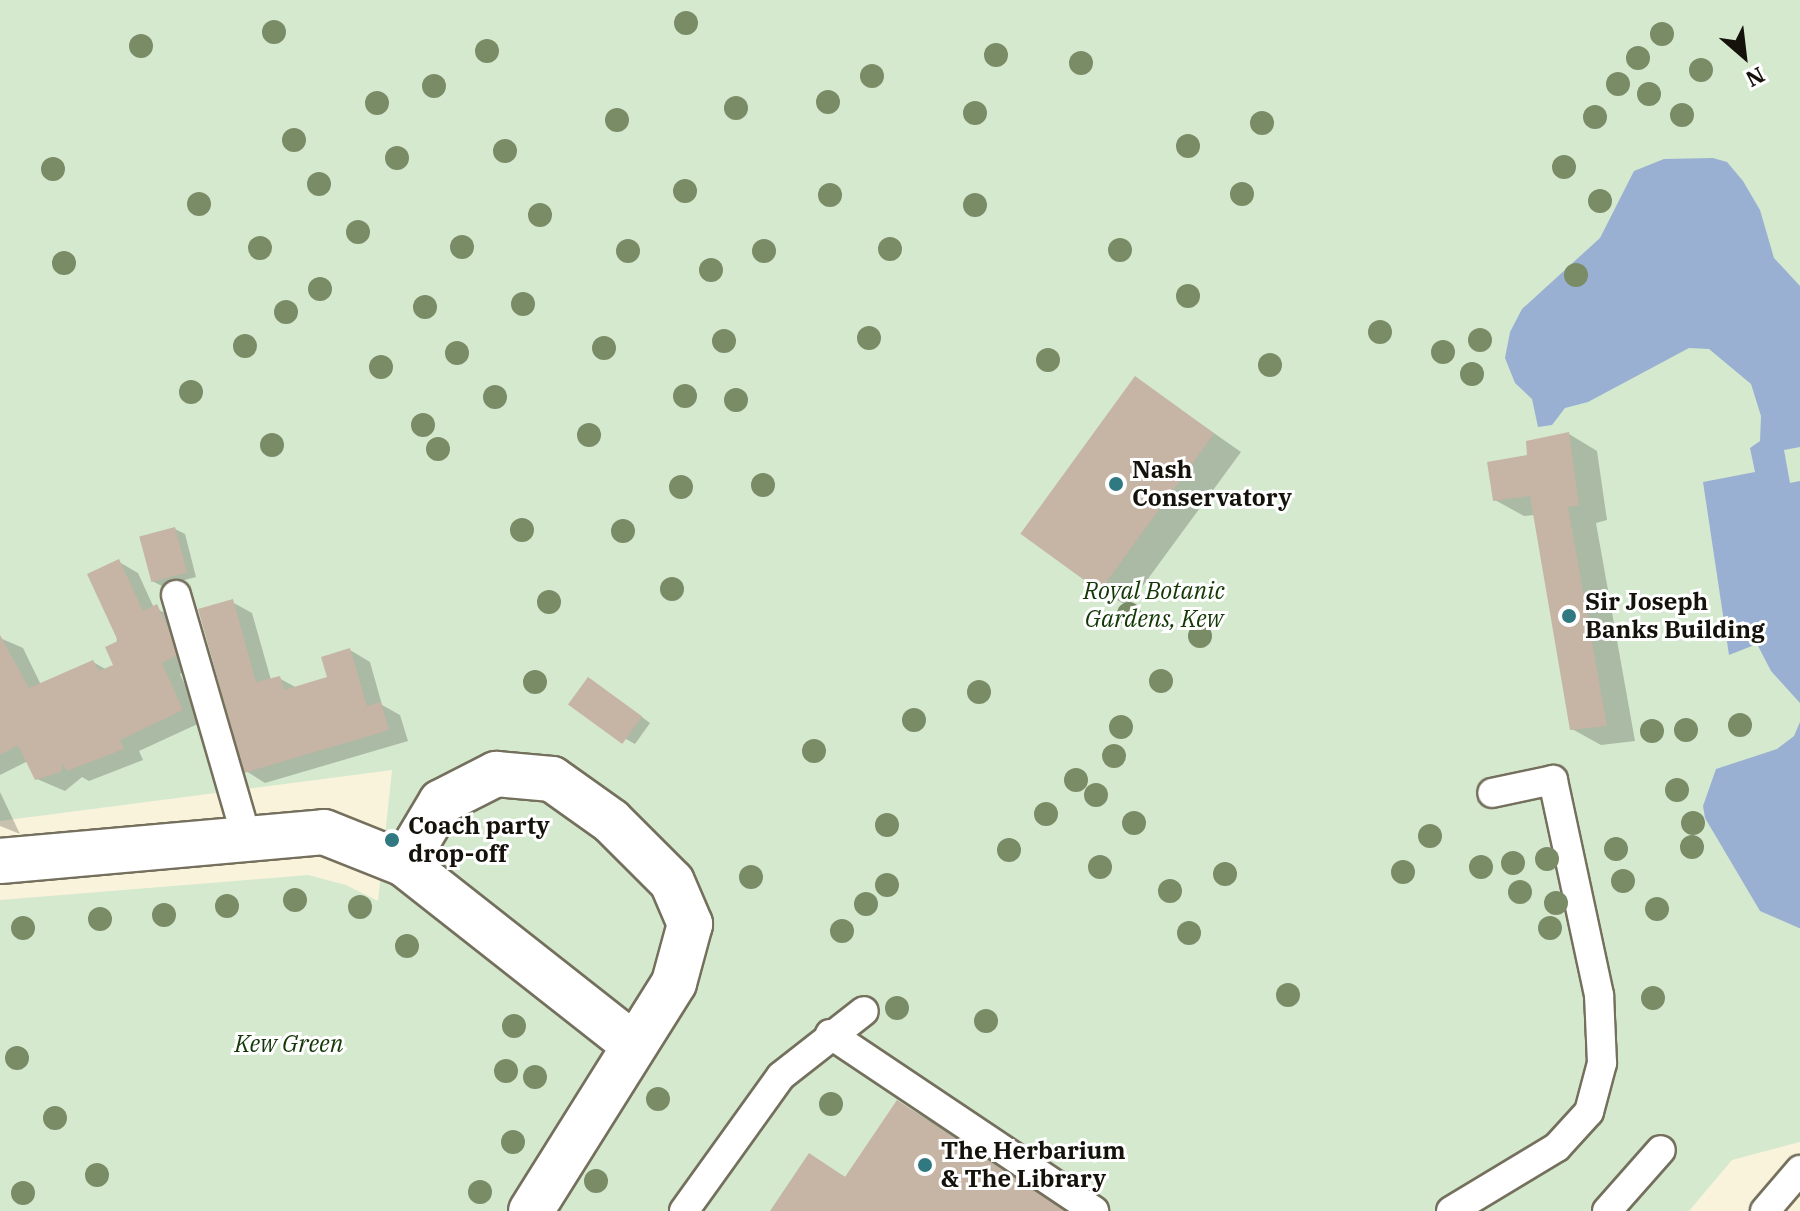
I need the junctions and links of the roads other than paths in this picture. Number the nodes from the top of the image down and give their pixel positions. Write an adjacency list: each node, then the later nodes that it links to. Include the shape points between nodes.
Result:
1 (176, 595): 3 (lane)
2 (1492, 793): 14 (lane, via 1553,780 1599,995 1602,1063 1589,1112 1557,1147)
3 (246, 836): 4 (street); 5 (street, via 324,832)
4 (0, 861)
5 (404, 864): 8 (street); 8 (street, via 441,802 496,774 552,779 611,821 672,882 690,924 674,983)
6 (864, 1011): 7 (lane)
7 (830, 1034): 12 (lane, via 781,1076); 13 (lane)
8 (634, 1045): 11 (street)
9 (1661, 1150): 15 (lane)
10 (1800, 1170): 16 (lane)
11 (531, 1211)
12 (684, 1211)
13 (1094, 1211)
14 (1451, 1211)
15 (1607, 1211)
16 (1765, 1211)

